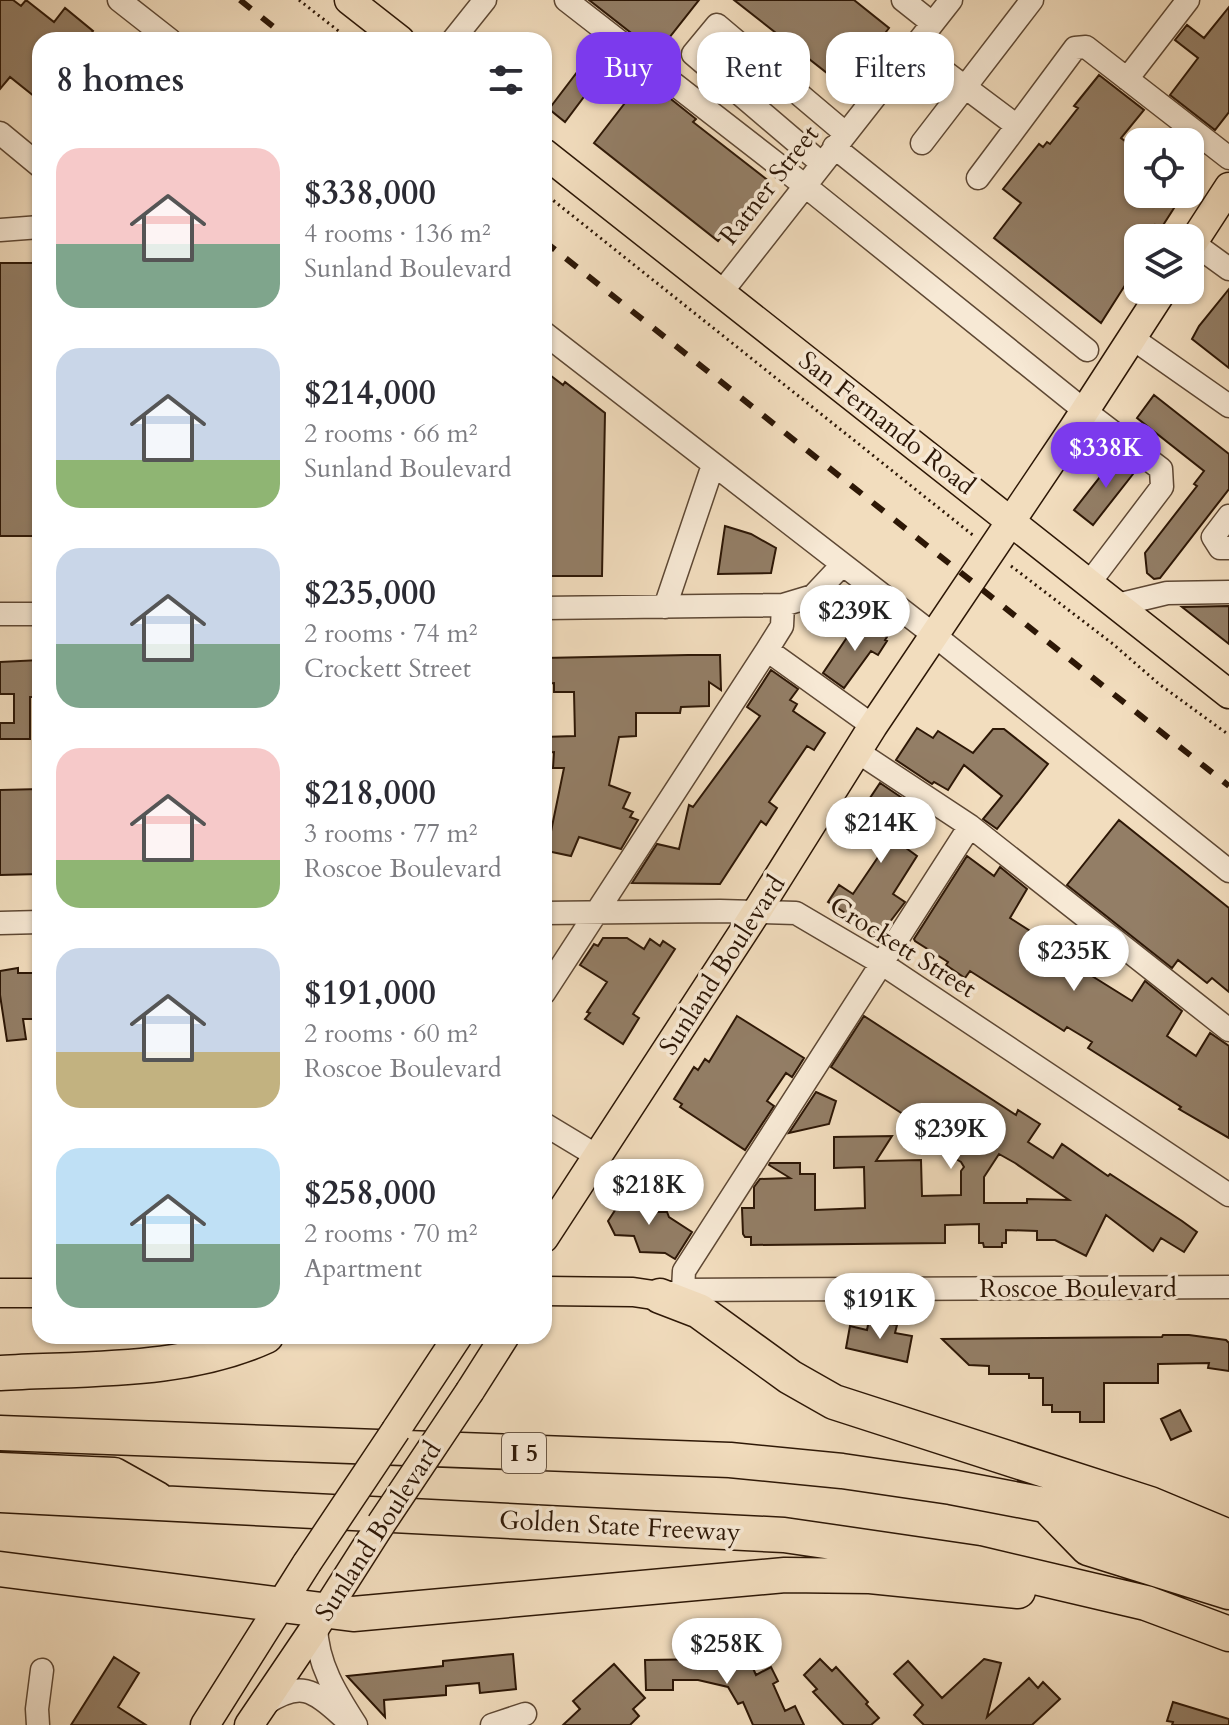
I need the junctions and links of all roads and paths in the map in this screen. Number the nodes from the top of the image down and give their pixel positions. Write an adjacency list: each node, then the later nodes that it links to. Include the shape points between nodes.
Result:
1 (119, 0): 11 (street)
2 (299, 0): 12 (path)
3 (349, 0): 13 (main road)
4 (485, 0): 14 (street)
5 (566, 0): 28 (street)
6 (903, 0): 10 (street)
7 (951, 0): 10 (street, Ratner Street)
8 (1032, 0): 18 (street)
9 (1188, 0): 17 (street)
10 (932, 23): 15 (street, Ratner Street)
11 (160, 32)
12 (340, 32)
13 (390, 32)
14 (459, 32)
15 (925, 32)
16 (954, 79): 18 (street)
17 (1127, 79): 20 (street, via 1086,47 1075,48); 24 (street)
18 (965, 87): 20 (street); 22 (street)
19 (868, 104): 23 (street, Ratner Street)
20 (1017, 126): 27 (street)
21 (0, 133): 25 (street)
22 (922, 143)
23 (834, 147): 23 (street, via 693,54 717,25); 28 (street, Ratner Street); 40 (street)
24 (1229, 158)
25 (32, 159)
26 (552, 159): 36 (main road, San Fernando Road)
27 (978, 178)
28 (804, 185): 36 (street, Ratner Street); 42 (street)
29 (1229, 187): 31 (main road)
30 (552, 199): 47 (path)
31 (1204, 225)
32 (32, 228): 33 (street)
33 (0, 230)
34 (1204, 253): 35 (street)
35 (1229, 269)
36 (721, 293): 45 (main road, San Fernando Road)
37 (1154, 304): 38 (main road, Sunland Boulevard)
38 (1132, 338): 41 (street); 42 (main road, Sunland Boulevard)
39 (552, 339): 43 (street)
40 (1087, 350)
41 (1229, 406)
42 (1085, 411): 45 (main road, Sunland Boulevard); 49 (street, via 1161,469 1162,487)
43 (713, 465): 48 (street); 53 (street)
44 (1229, 516): 46 (street, via 1213,537 1220,548)
45 (1011, 521): 47 (main road, Sunland Boulevard); 49 (main road, San Fernando Road)
46 (1229, 548)
47 (992, 550): 57 (main road, Sunland Boulevard); 61 (path)
48 (842, 565): 51 (street, via 813,596); 57 (street)
49 (1090, 582): 52 (main road, San Fernando Road)
50 (1229, 592): 52 (street, via 1167,593)
51 (783, 605): 53 (street); 58 (street, via 782,626)
52 (1117, 605): 59 (main road, San Fernando Road)
53 (665, 607): 54 (street)
54 (552, 608)
55 (0, 614): 56 (street)
56 (32, 614)
57 (934, 635): 60 (main road, Sunland Boulevard); 64 (street)
58 (767, 650): 60 (street); 66 (street)
59 (1229, 694)
60 (873, 726): 62 (main road, Sunland Boulevard)
61 (1229, 735)
62 (858, 752): 63 (street); 65 (main road, Sunland Boulevard)
63 (970, 826): 70 (street); 72 (street)
64 (1229, 871)
65 (757, 911): 66 (street, Crockett Street); 70 (street, Crockett Street, via 796,913); 74 (main road, Sunland Boulevard)
66 (596, 912): 67 (street, Crockett Street); 71 (street)
67 (552, 913)
68 (32, 922): 69 (street)
69 (0, 923)
70 (881, 963): 75 (street, Crockett Street); 81 (street)
71 (552, 981)
72 (1229, 1030)
73 (552, 1129): 74 (street)
74 (597, 1156): 76 (main road, Sunland Boulevard)
75 (1229, 1195)
76 (552, 1226)
77 (1229, 1287): 81 (street, Roscoe Boulevard)
78 (552, 1291): 81 (main road, Roscoe Boulevard)
79 (0, 1293): 80 (main road)
80 (32, 1293)
81 (672, 1293): 91 (highway, via 834,1402 1150,1504)
82 (249, 1344): 85 (highway, via 204,1359)
83 (452, 1344): 95 (main road, Sunland Boulevard, bridge)
84 (500, 1344): 98 (main road, Sunland Boulevard, bridge)
85 (0, 1373)
86 (0, 1433): 90 (highway, I 5, via 730,1460 842,1471)
87 (0, 1470): 89 (highway, via 114,1475)
88 (0, 1495): 89 (highway, Golden State Freeway)
89 (164, 1503): 96 (highway, Golden State Freeway, via 784,1535 976,1563)
90 (1045, 1505): 92 (highway, I 5); 94 (highway, via 1088,1548)
91 (1229, 1537)
92 (1229, 1558)
93 (0, 1569): 95 (highway)
94 (1229, 1592)
95 (280, 1605): 98 (highway); 104 (main road, Sunland Boulevard)
96 (1157, 1607): 97 (highway); 98 (highway, via 870,1576 785,1575); 99 (highway, Golden State Freeway)
97 (1229, 1607)
98 (321, 1618): 102 (main road, Sunland Boulevard); 105 (street, via 316,1647)
99 (1229, 1634)
100 (42, 1670): 103 (street)
101 (525, 1714): 106 (street)
102 (256, 1715): 105 (street, via 281,1693 302,1689 319,1695)
103 (38, 1725)
104 (205, 1725)
105 (354, 1725)
106 (492, 1725)

